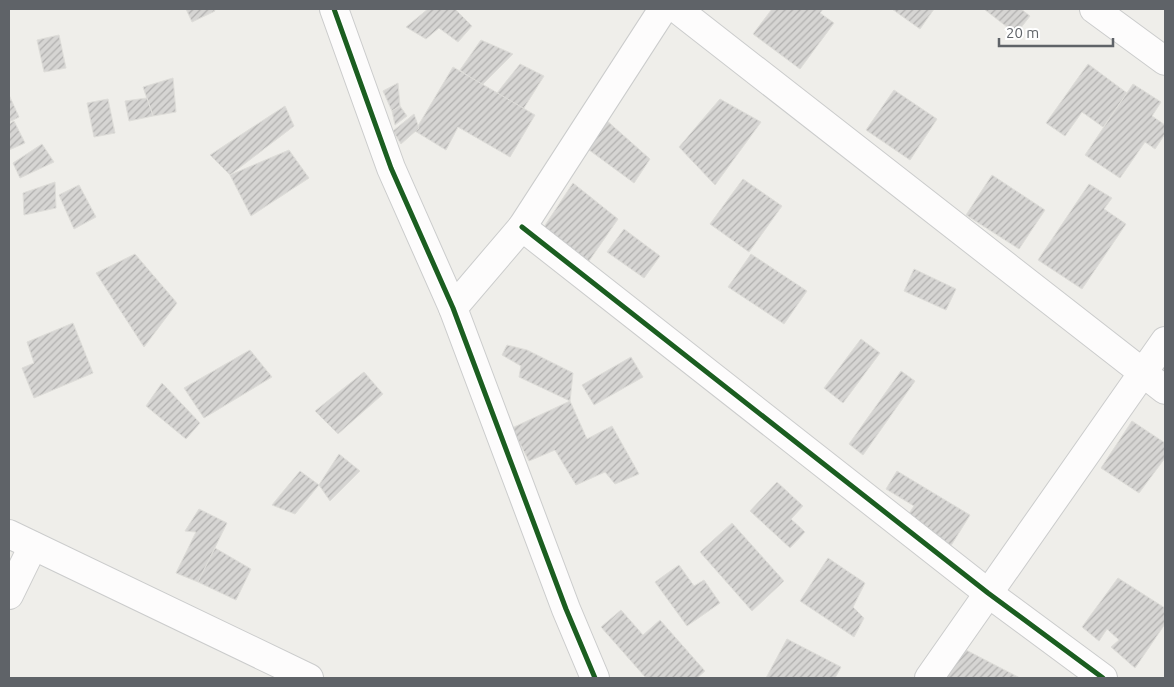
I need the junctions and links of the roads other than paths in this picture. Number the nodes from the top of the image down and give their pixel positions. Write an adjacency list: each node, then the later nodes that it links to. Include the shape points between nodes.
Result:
1 (334, 9): 7 (street, via 390,168)
2 (663, 9): 6 (street)
3 (677, 9): 9 (street)
4 (1094, 9): 5 (street)
5 (1165, 61)
6 (522, 227): 7 (street); 13 (street)
7 (453, 308): 16 (street)
8 (1165, 342): 9 (street)
9 (1143, 372): 10 (street); 13 (street)
10 (1165, 390)
11 (9, 534): 12 (street)
12 (33, 546): 14 (street); 15 (street)
13 (988, 593): 17 (street); 18 (street)
14 (9, 595)
15 (309, 678)
16 (595, 678)
17 (929, 678)
18 (1103, 678)

